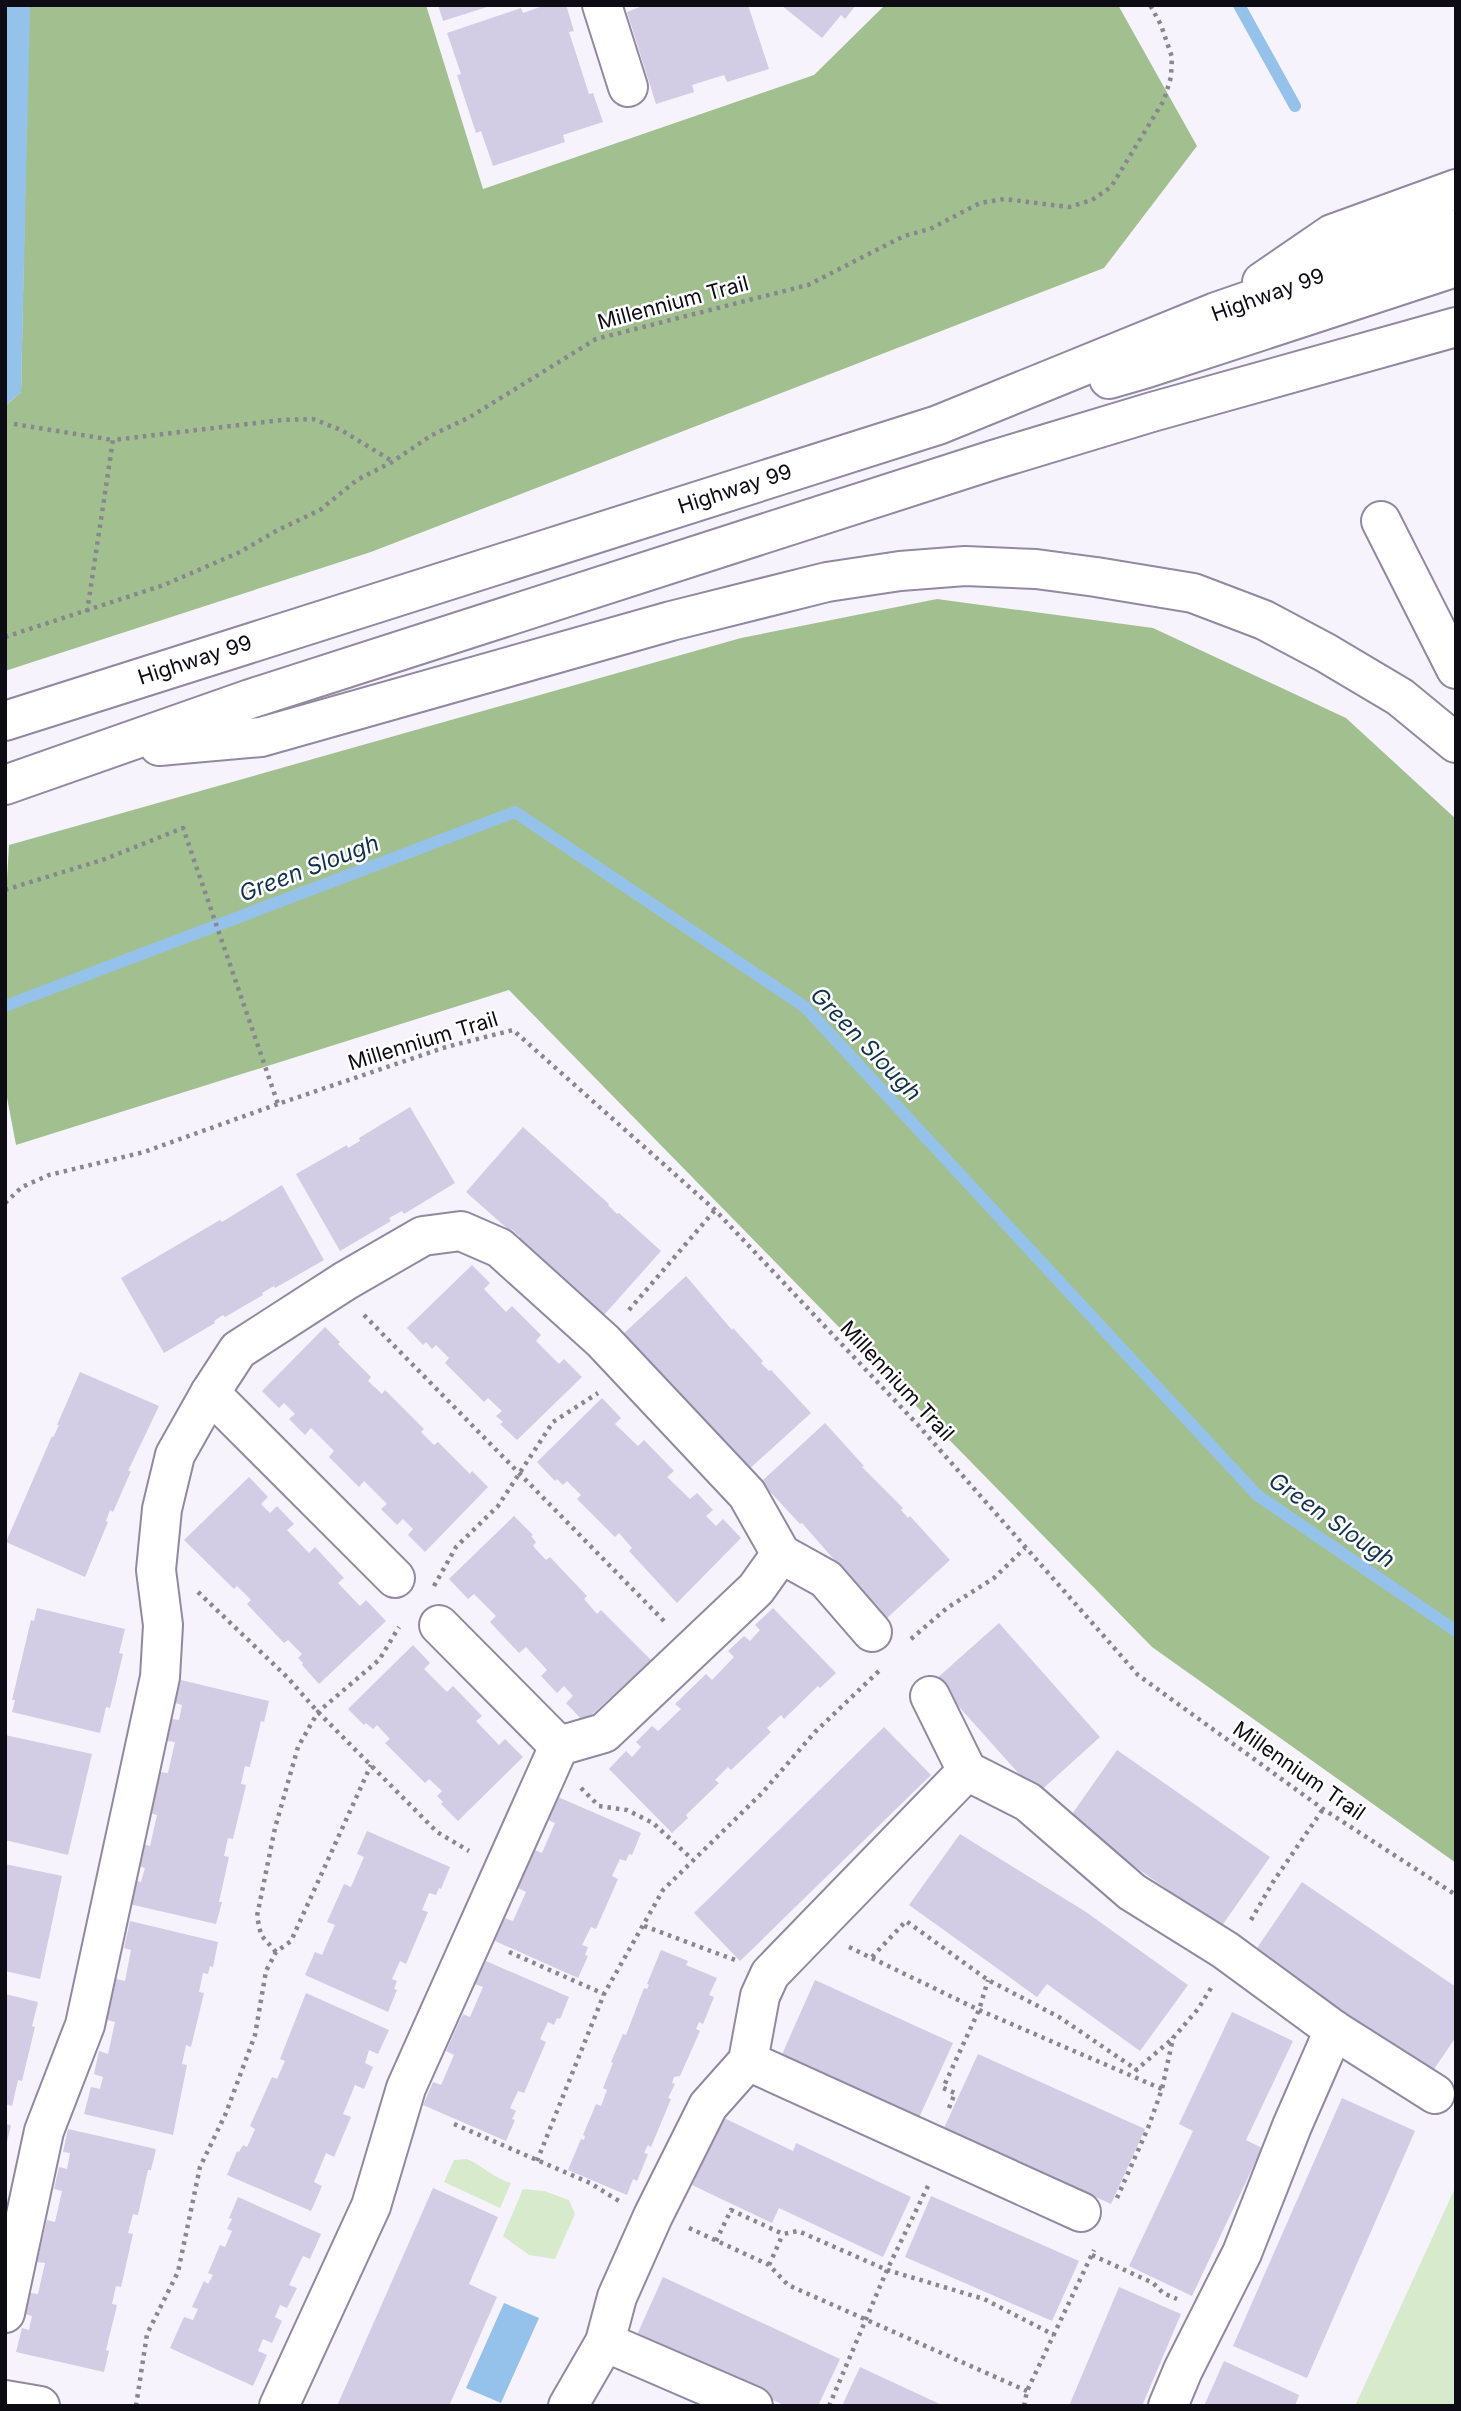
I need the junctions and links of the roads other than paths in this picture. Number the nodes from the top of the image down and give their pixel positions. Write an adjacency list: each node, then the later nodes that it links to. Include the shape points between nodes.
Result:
1 (602, 5): 2 (main road)
2 (628, 87)
3 (1456, 189): 6 (main road, via 1332,234)
4 (1456, 229): 6 (main road, Highway 99)
5 (1456, 267): 8 (main road, via 1147,368)
6 (1216, 312): 8 (main road, Highway 99)
7 (1456, 327): 13 (main road, via 993,460 263,695)
8 (938, 425): 11 (main road, Highway 99)
9 (1381, 521): 10 (main road)
10 (1456, 669)
11 (5, 721)
12 (1456, 743): 13 (main road, via 1400,697 1326,653 1264,620 1193,593 1035,569 965,566 827,582 671,621 261,737)
13 (104, 751): 14 (main road)
14 (5, 785)
15 (211, 1393): 16 (main road, via 238,1350 423,1236 461,1231 500,1248 603,1341 747,1494); 17 (main road); 27 (main road, via 175,1455 162,1510 156,1570 163,1625 160,1677 85,2025 44,2131)
16 (781, 1555): 19 (main road, via 825,1578); 21 (main road, via 756,1589 604,1733)
17 (395, 1578)
18 (439, 1625): 21 (main road)
19 (890, 1637)
20 (930, 1696): 22 (main road)
21 (556, 1753): 31 (main road, via 406,2088 370,2206)
22 (967, 1771): 23 (main road, via 1028,1802 1132,1892 1231,1955); 24 (main road, via 770,1974 760,1996)
23 (1334, 2031): 25 (main road); 34 (main road, via 1242,2253)
24 (748, 2061): 26 (main road); 28 (main road, via 708,2106 617,2297)
25 (1435, 2094)
26 (1097, 2220)
27 (5, 2313)
28 (605, 2342): 32 (main road); 33 (main road)
29 (5, 2400): 30 (main road)
30 (40, 2406)
31 (279, 2406)
32 (568, 2406)
33 (753, 2406)
34 (1168, 2406)

